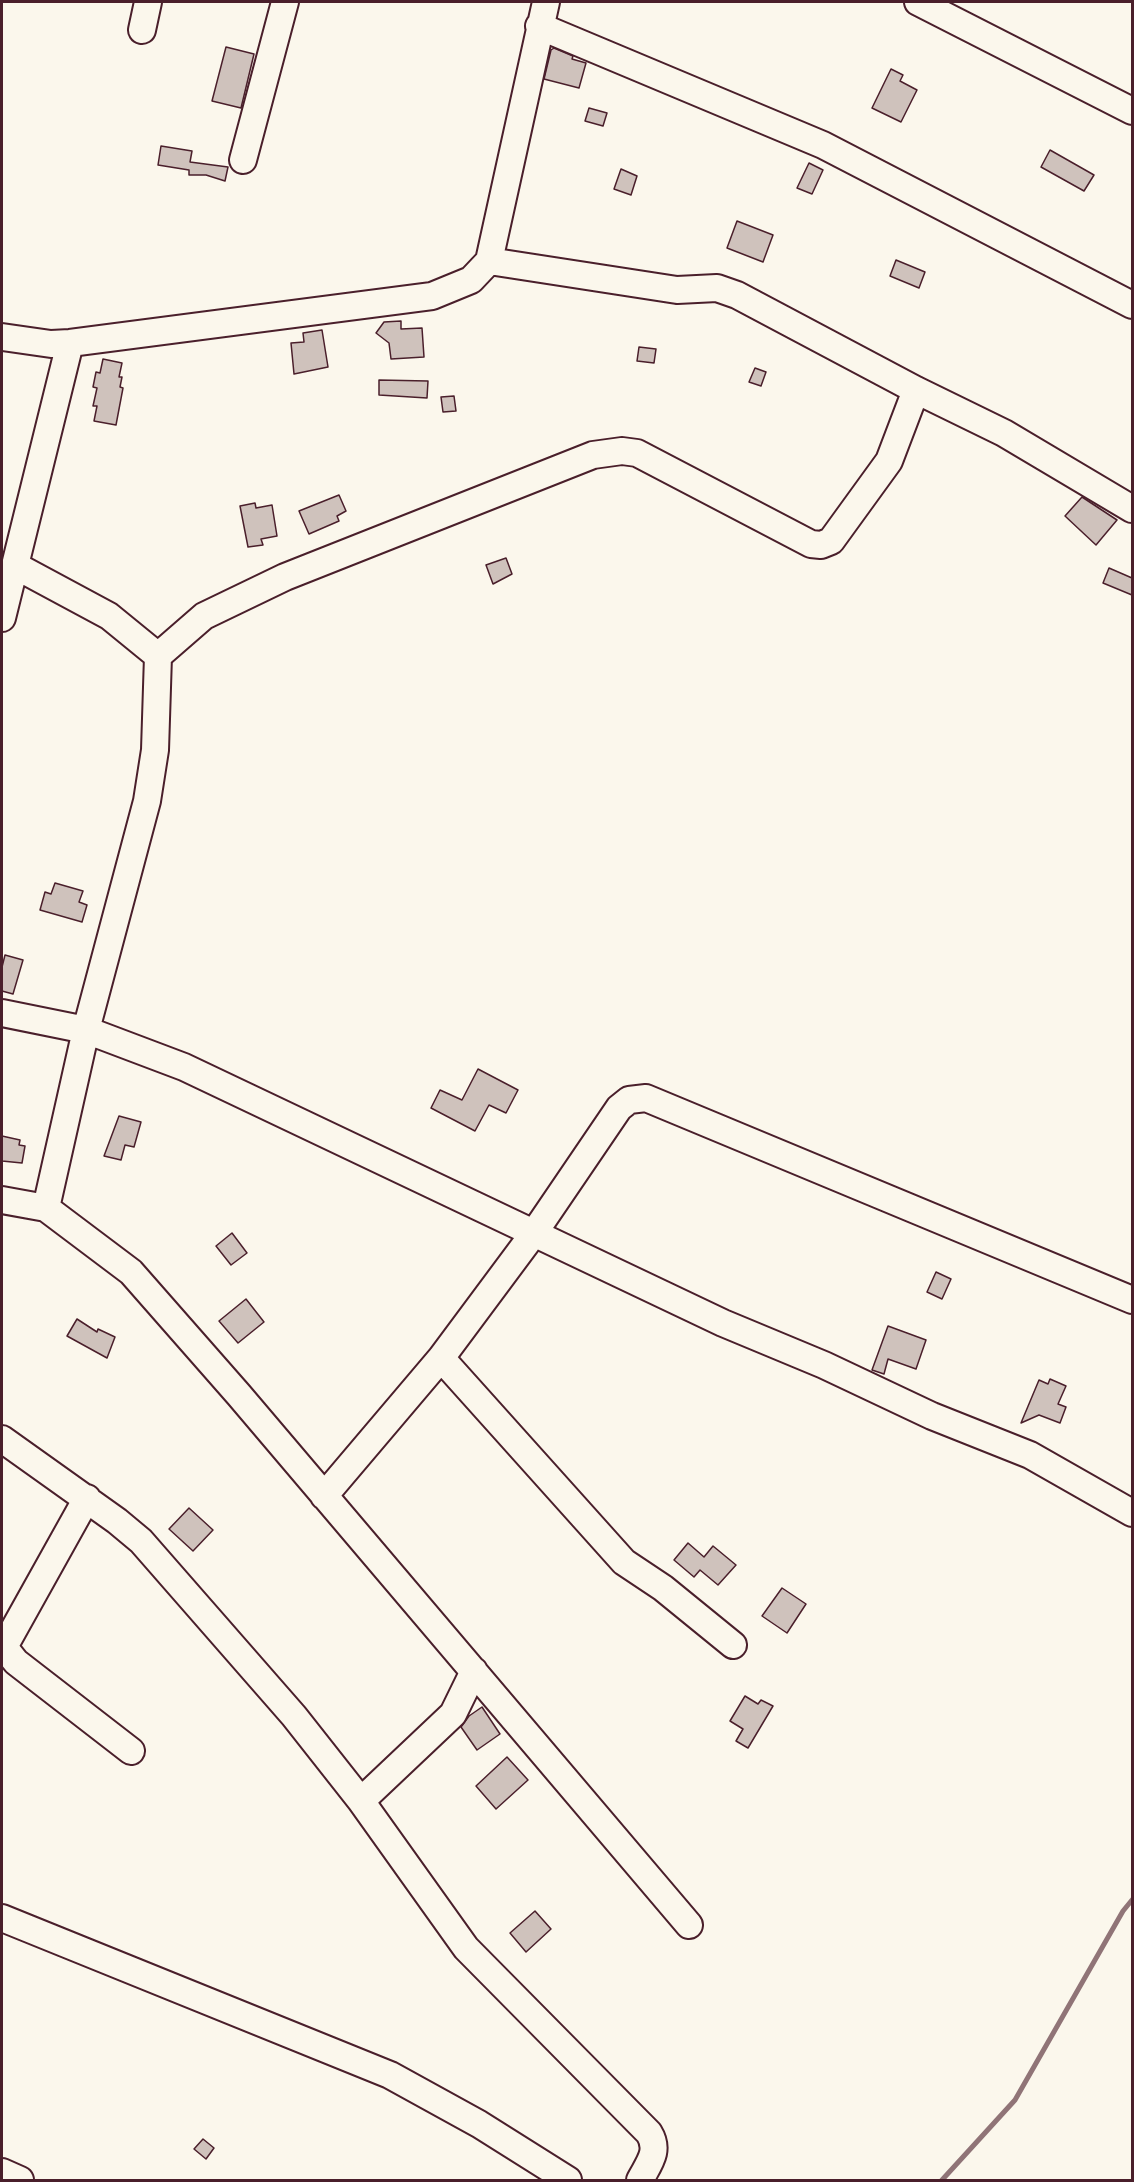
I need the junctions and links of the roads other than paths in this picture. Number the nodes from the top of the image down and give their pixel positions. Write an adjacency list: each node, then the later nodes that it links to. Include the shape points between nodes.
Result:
1 (148, 2): 5 (street)
2 (285, 2): 7 (street)
3 (918, 2): 6 (street)
4 (542, 14): 8 (street); 9 (street, via 823,145)
5 (142, 30)
6 (1132, 111)
7 (243, 160)
8 (489, 261): 11 (street, via 471,280 432,296); 12 (street, via 677,290 717,288)
9 (1132, 305)
10 (2, 337): 11 (street)
11 (70, 343): 14 (street)
12 (916, 390): 13 (street, via 1004,433); 16 (street, via 889,461 831,541 821,545 804,541 637,453 608,452 285,577 204,616)
13 (1132, 509)
14 (16, 566): 15 (street); 16 (street, via 109,616)
15 (2, 618)
16 (158, 656): 18 (street, via 153,772)
17 (2, 1013): 18 (street)
18 (86, 1030): 20 (street); 21 (street, via 184,1067)
19 (2, 1200): 20 (street)
20 (46, 1208): 25 (street, via 131,1272)
21 (534, 1233): 22 (street, via 619,1108 629,1100 646,1098); 23 (street); 27 (street, via 723,1323 1030,1455)
22 (1132, 1300)
23 (441, 1358): 25 (street); 28 (street, via 624,1562)
24 (2, 1439): 26 (street)
25 (324, 1496): 30 (street)
26 (87, 1498): 29 (street); 32 (street, via 141,1541 294,1716)
27 (1132, 1513)
28 (733, 1645)
29 (3, 1649): 31 (street)
30 (474, 1671): 32 (street, via 453,1714); 34 (street)
31 (131, 1751)
32 (361, 1801): 38 (street, via 466,1948 649,2133 655,2153)
33 (2, 1917): 37 (street, via 390,2075 479,2124)
34 (688, 1925)
35 (2, 2172): 36 (street)
36 (20, 2181)
37 (568, 2181)
38 (640, 2181)

